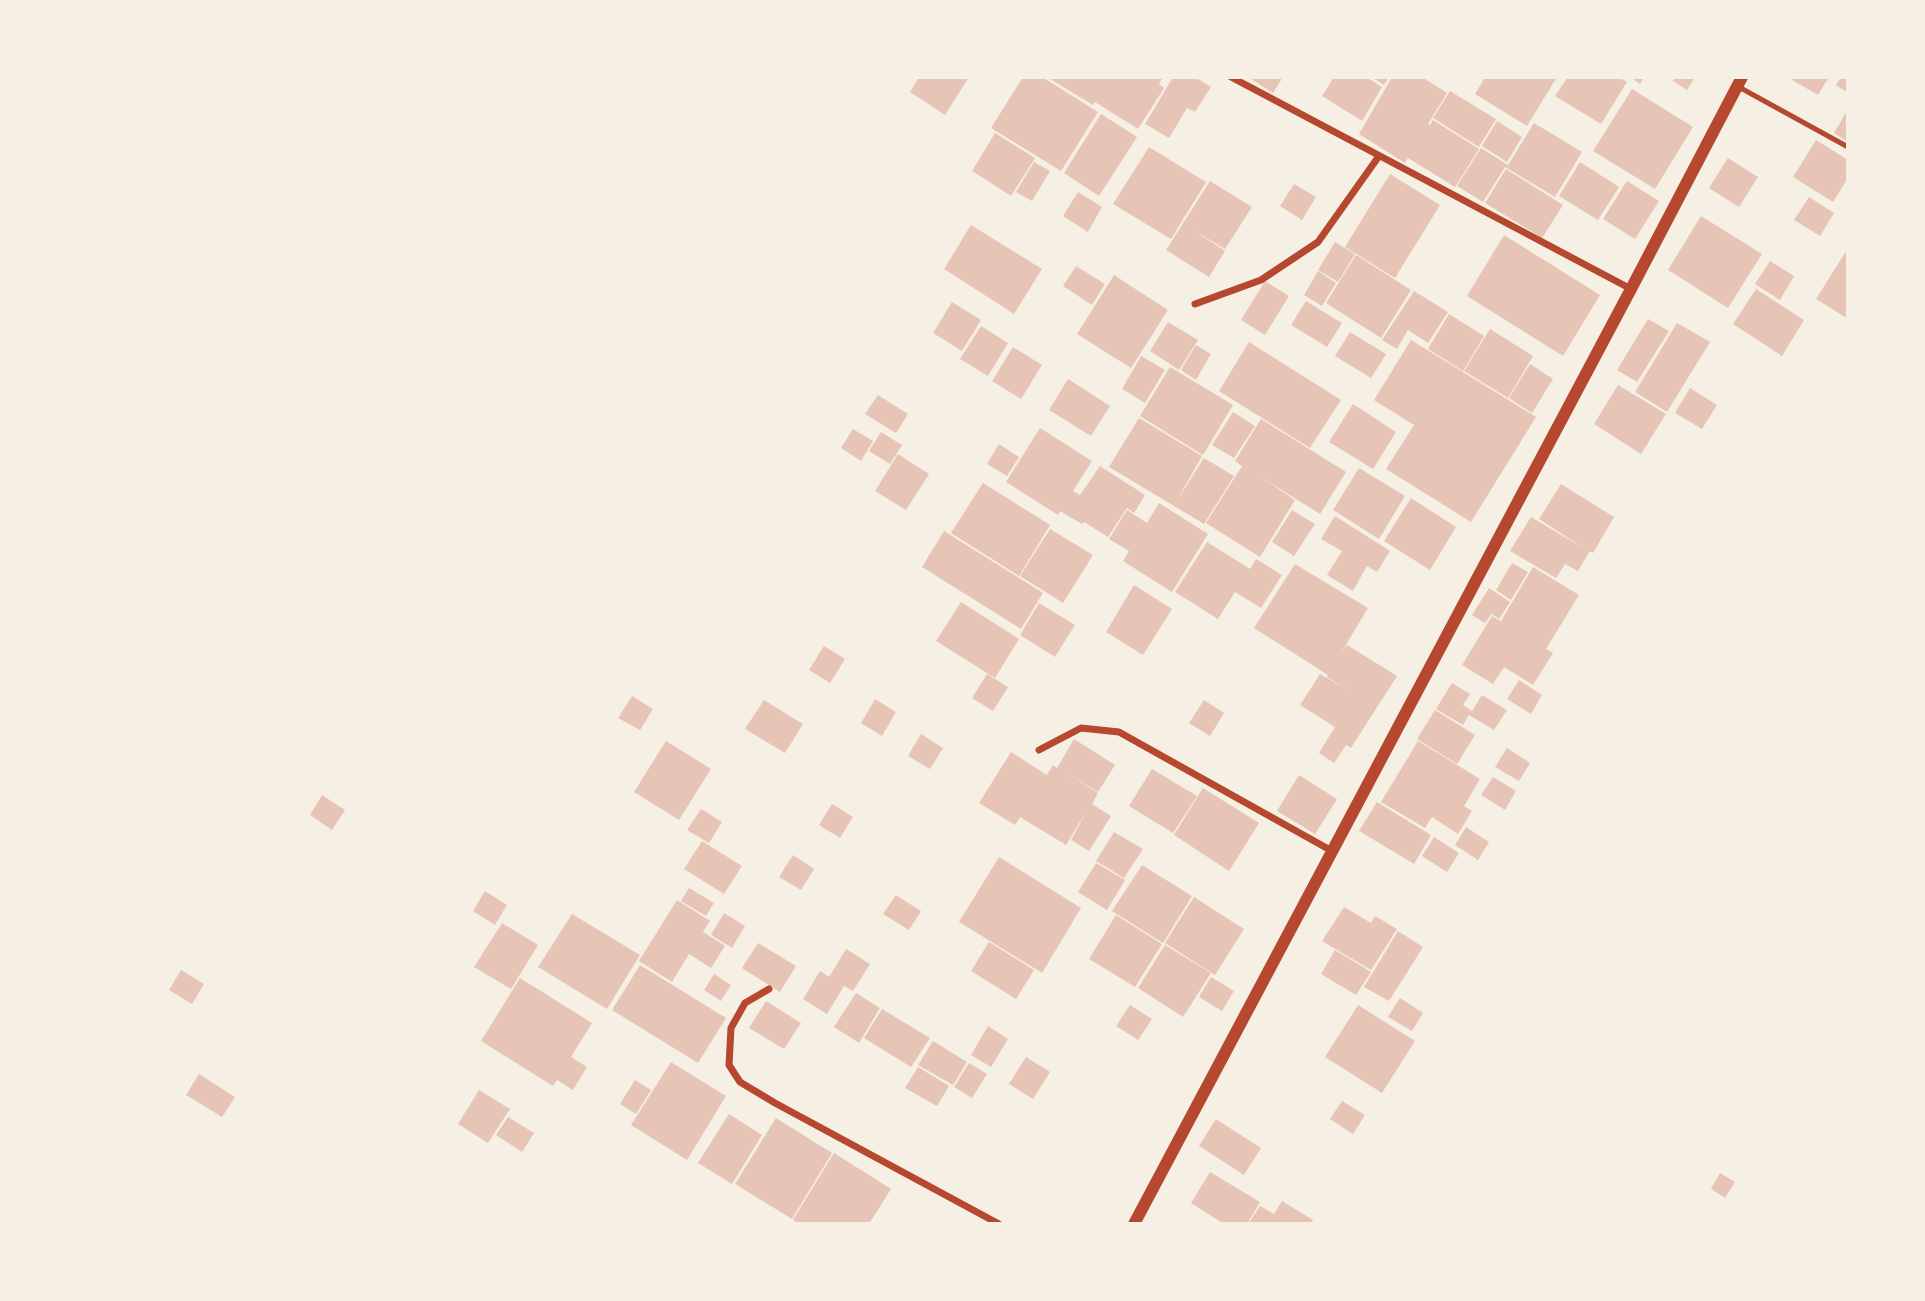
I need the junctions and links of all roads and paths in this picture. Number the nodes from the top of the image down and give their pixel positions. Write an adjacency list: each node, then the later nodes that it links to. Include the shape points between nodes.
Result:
1 (1231, 77): 4 (street)
2 (1740, 81): 3 (lane); 5 (street)
3 (1848, 147)
4 (1379, 156): 5 (street); 6 (street, via 1318,242 1261,281)
5 (1631, 289): 8 (street)
6 (1195, 304)
7 (1039, 750): 8 (street, via 1081,728 1119,732)
8 (1332, 851): 11 (street)
9 (769, 989): 10 (street, via 745,1003 731,1028 729,1065 740,1082)
10 (999, 1224)
11 (1134, 1224)

